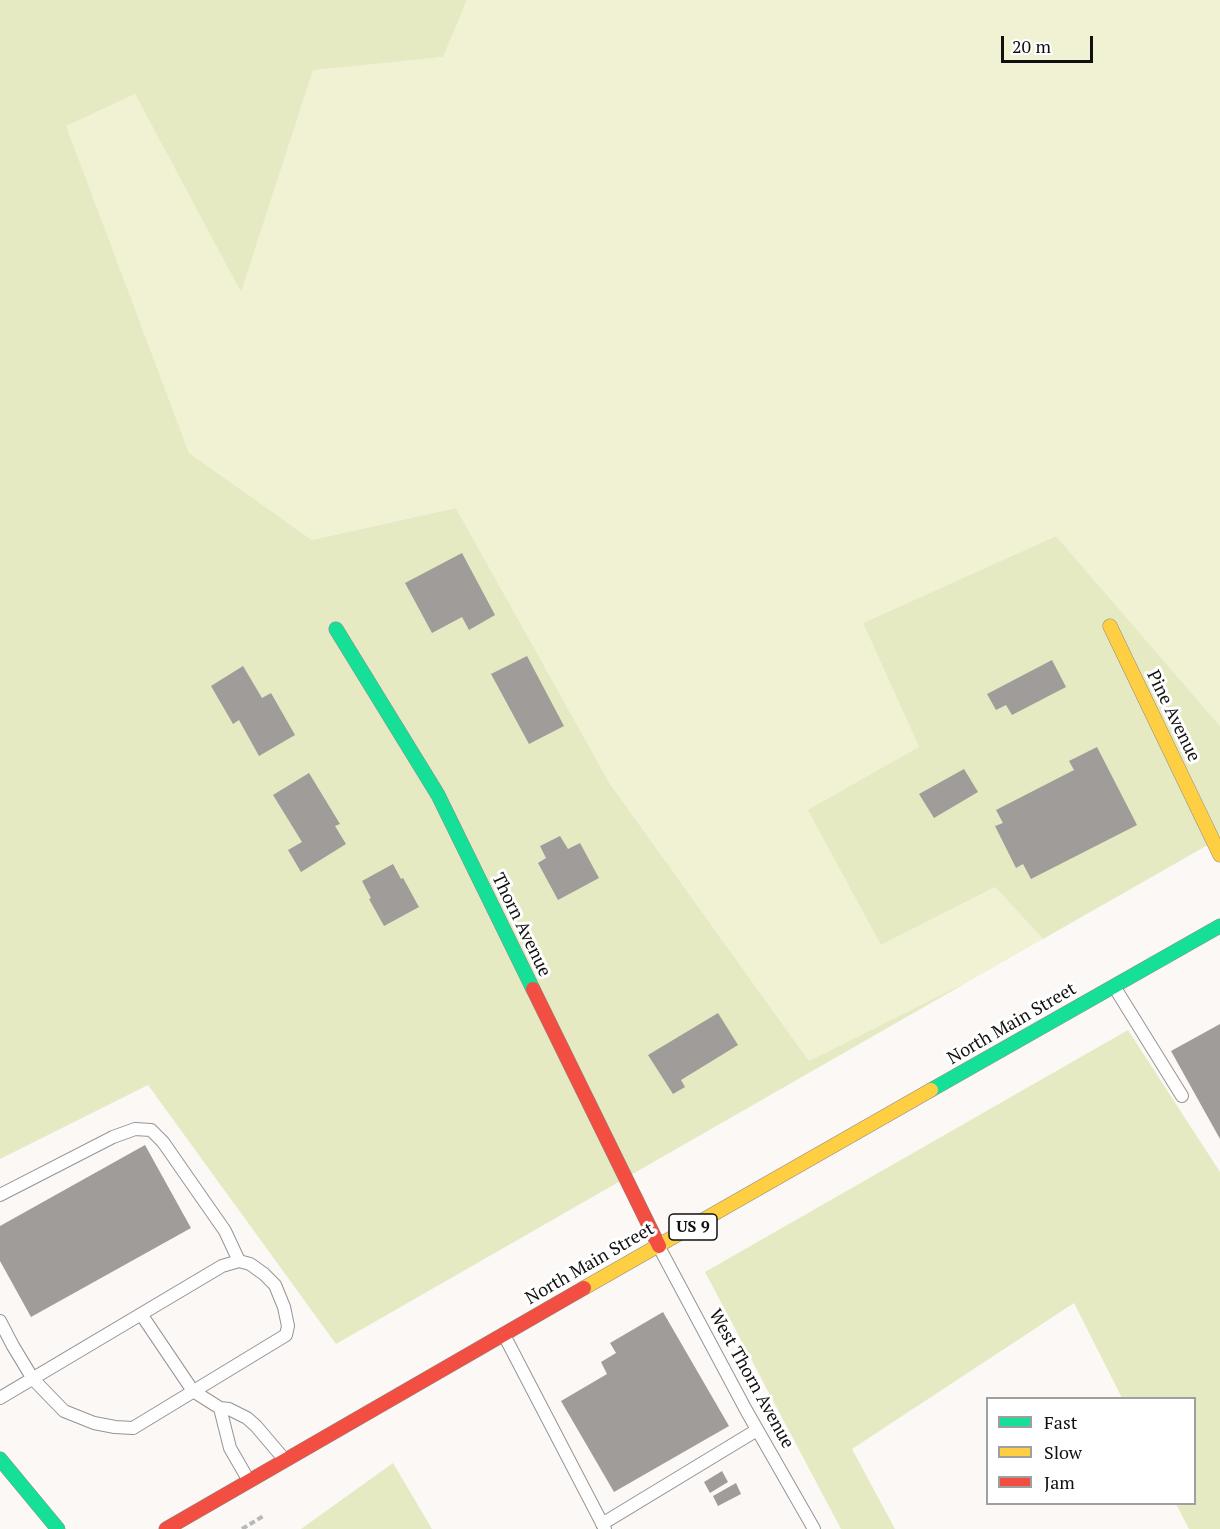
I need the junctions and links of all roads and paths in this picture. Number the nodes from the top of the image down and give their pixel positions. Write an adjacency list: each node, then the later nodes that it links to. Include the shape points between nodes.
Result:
1 (1110, 626): 3 (main road, Pine Avenue)
2 (336, 629): 8 (main road, Thorn Avenue, via 438,795)
3 (1220, 855)
4 (1220, 926): 5 (main road, North Main Street / US 9)
5 (1114, 987): 6 (lane); 8 (main road, North Main Street / US 9)
6 (1182, 1096)
7 (0, 1195): 9 (lane, via 113,1137 135,1129 151,1130 225,1231)
8 (659, 1246): 12 (main road, North Main Street / US 9); 17 (lane, West Thorn Avenue)
9 (239, 1261): 10 (lane, via 222,1266); 14 (lane, via 250,1264 275,1285 285,1307 286,1335)
10 (141, 1314): 13 (lane); 14 (lane)
11 (0, 1321): 13 (lane)
12 (503, 1334): 19 (main road, North Main Street / US 9); 22 (lane)
13 (33, 1378): 14 (lane, via 64,1411 115,1427 133,1428); 15 (lane)
14 (193, 1391): 16 (lane)
15 (0, 1398)
16 (220, 1407): 19 (lane, via 247,1418); 20 (lane, via 230,1448)
17 (757, 1430): 22 (lane); 26 (lane, West Thorn Avenue)
18 (0, 1459): 23 (main road)
19 (285, 1460): 20 (main road, North Main Street / US 9)
20 (249, 1481): 24 (main road, North Main Street / US 9)
21 (265, 1515): 25 (path)
22 (604, 1526)
23 (58, 1529)
24 (166, 1529)
25 (242, 1529)
26 (814, 1529)

